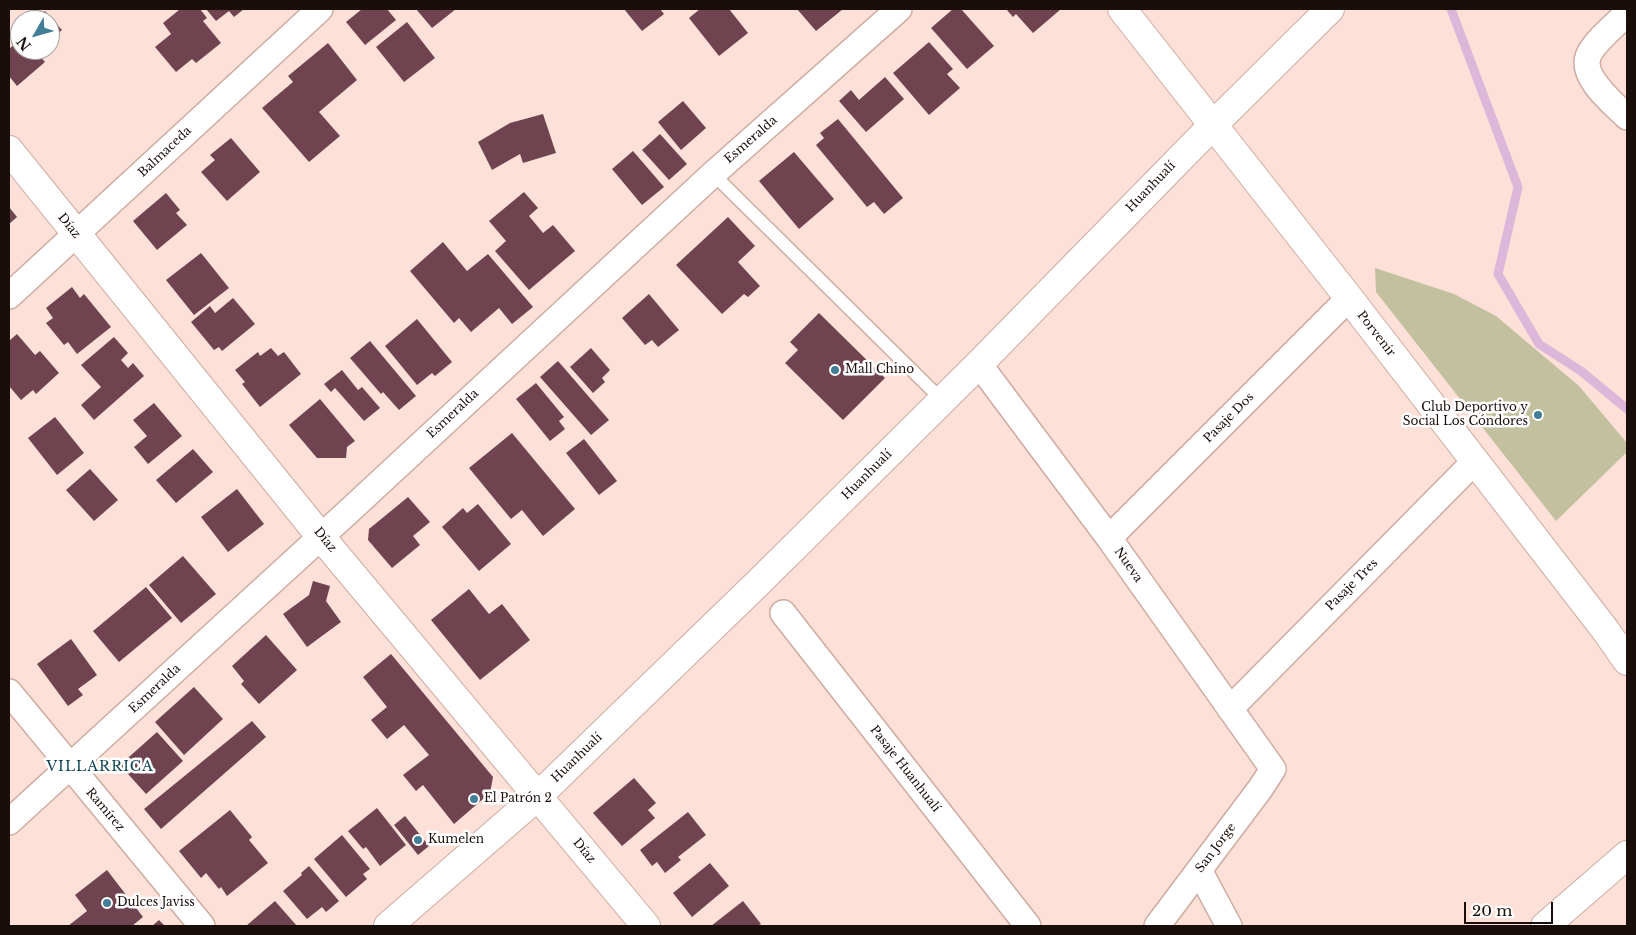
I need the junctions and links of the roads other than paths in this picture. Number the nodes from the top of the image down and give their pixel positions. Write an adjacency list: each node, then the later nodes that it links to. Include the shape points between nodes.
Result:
1 (320, 9): 10 (street, Balmaceda)
2 (899, 9): 9 (street, Esmeralda)
3 (1122, 9): 7 (street, Porvenir)
4 (1330, 9): 7 (street, Huanhualí)
5 (1627, 13): 6 (street, via 1593,47 1588,58 1592,79)
6 (1627, 117)
7 (1213, 125): 12 (street, Porvenir); 13 (street, Huanhualí)
8 (9, 150): 10 (street, Díaz)
9 (713, 174): 14 (lane); 16 (street, Esmeralda)
10 (76, 234): 11 (street, Balmaceda); 16 (street, Díaz)
11 (9, 296)
12 (1349, 298): 15 (street, Porvenir); 17 (street, Pasaje Dos)
13 (979, 364): 14 (street, Huanhualí); 17 (street, Nueva)
14 (942, 400): 24 (street, Huanhualí)
15 (1475, 462): 19 (street, Porvenir); 21 (street, Pasaje Tres)
16 (321, 536): 22 (street, Esmeralda); 24 (street, Díaz)
17 (1109, 538): 21 (street, Nueva)
18 (783, 613): 31 (street, Pasaje Huanhualí)
19 (1627, 661)
20 (9, 692): 22 (street, Ramírez)
21 (1230, 709): 23 (street, Nueva)
22 (70, 768): 25 (street, Esmeralda); 28 (street, Ramírez)
23 (1273, 769): 27 (street, San Jorge)
24 (538, 796): 29 (street, Huanhualí); 30 (street, Díaz)
25 (9, 822)
26 (1627, 855): 34 (street)
27 (1199, 870): 32 (street, San Jorge); 33 (street)
28 (202, 926)
29 (388, 926)
30 (646, 926)
31 (1028, 926)
32 (1157, 926)
33 (1229, 926)
34 (1545, 926)

